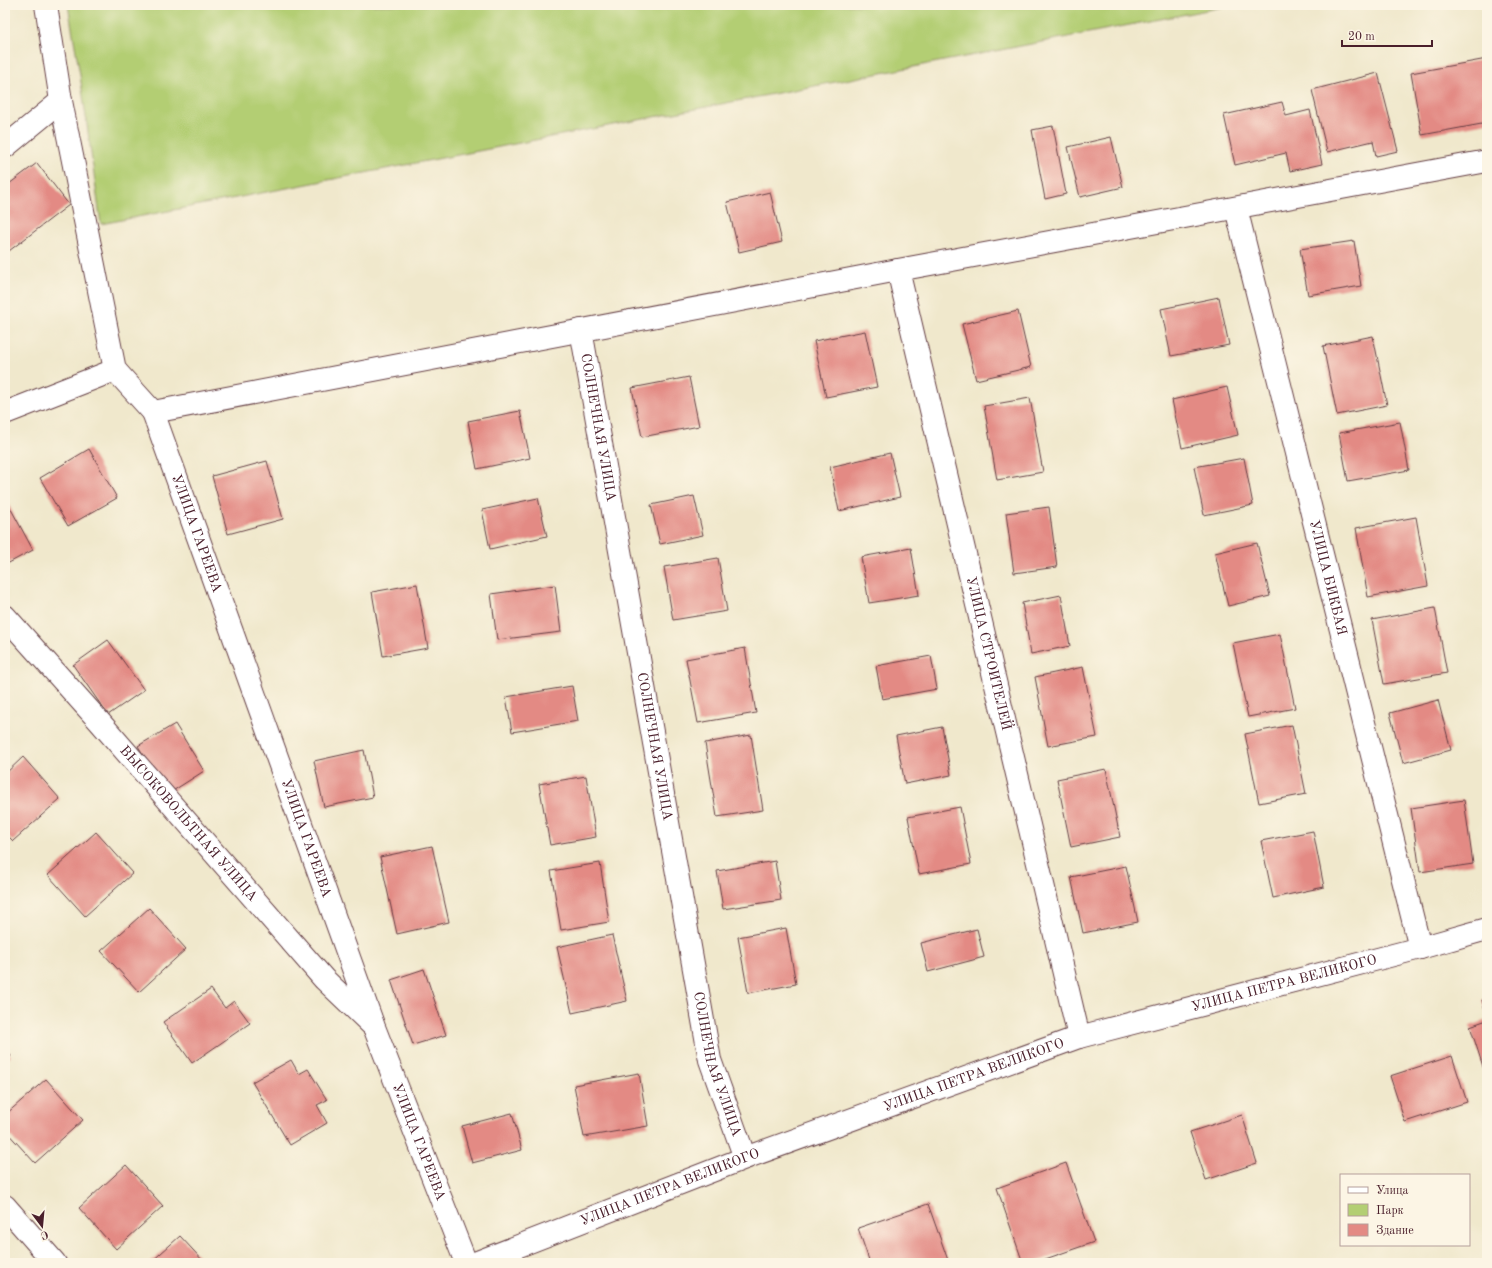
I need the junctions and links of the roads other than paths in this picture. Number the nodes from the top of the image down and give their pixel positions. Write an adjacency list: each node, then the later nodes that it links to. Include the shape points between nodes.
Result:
1 (46, 5): 2 (street)
2 (61, 101): 3 (street); 8 (street)
3 (5, 147)
4 (1487, 161): 5 (street)
5 (1236, 208): 6 (street); 13 (street, УЛИЦА БИКБАЯ)
6 (898, 270): 7 (street); 15 (street, УЛИЦА СТРОИТЕЛЕЙ)
7 (581, 330): 9 (street); 16 (street, СОЛНЕЧНАЯ УЛИЦА, via 710,1060)
8 (115, 370): 9 (street); 10 (street)
9 (153, 412): 14 (street, УЛИЦА ГАРЕЕВА)
10 (5, 413)
11 (5, 616): 14 (street, ВЫСОКОВОЛЬТНАЯ УЛИЦА, via 324,979)
12 (1487, 929): 13 (street, УЛИЦА ПЕТРА ВЕЛИКОГО)
13 (1420, 948): 15 (street, УЛИЦА ПЕТРА ВЕЛИКОГО)
14 (374, 1027): 19 (street, УЛИЦА ГАРЕЕВА)
15 (1079, 1037): 16 (street, УЛИЦА ПЕТРА ВЕЛИКОГО)
16 (745, 1158): 20 (street, УЛИЦА ПЕТРА ВЕЛИКОГО)
17 (5, 1206): 18 (street)
18 (47, 1260)
19 (466, 1263)
20 (475, 1263)

